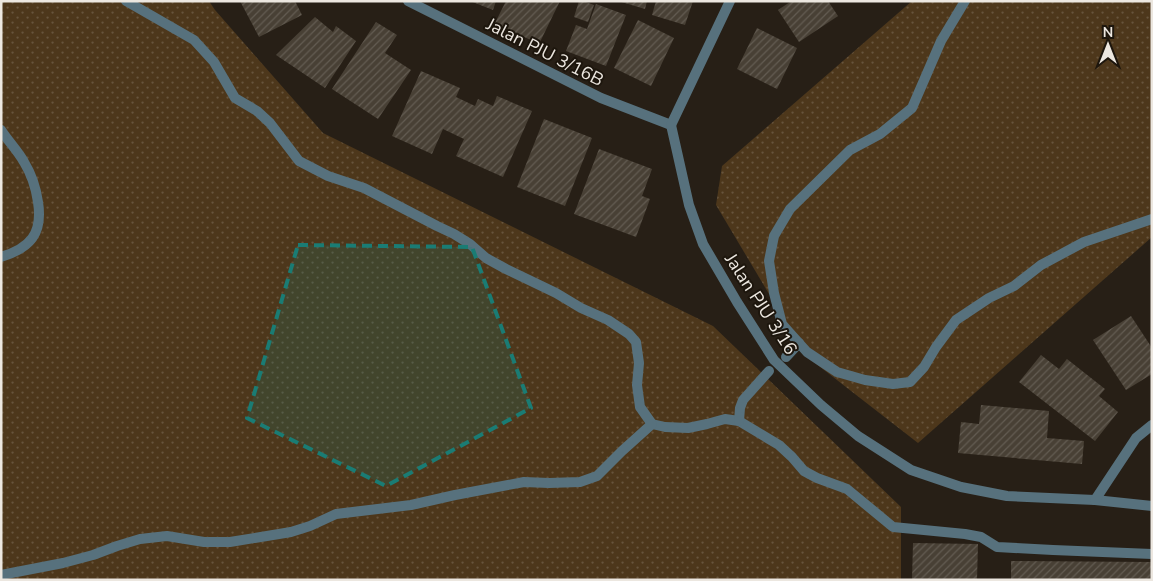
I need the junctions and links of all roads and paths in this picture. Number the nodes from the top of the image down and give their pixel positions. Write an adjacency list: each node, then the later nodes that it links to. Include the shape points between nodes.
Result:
1 (126, 1): 13 (street, via 194,40 214,62 234,98 270,123 299,161 328,176 364,188 454,234 486,258 608,320 629,334 636,342 640,407)
2 (408, 1): 5 (street, Jalan PJU 3/16B, via 601,98)
3 (730, 1): 5 (street)
4 (965, 1): 9 (street, via 941,41 912,108 880,134 850,150 790,209 774,236 769,261 774,293 782,324)
5 (671, 125): 15 (street, Jalan PJU 3/16, via 689,205 703,244 774,360 821,405 858,436 910,470 961,487 1008,496)
6 (1, 130): 8 (street, via 31,175 40,215 34,236 19,250)
7 (1152, 219): 9 (street, via 1084,242 1041,265 1014,286 956,320 910,382 893,384 837,372)
8 (1, 257)
9 (799, 343): 10 (street)
10 (786, 357)
11 (769, 371): 12 (street, via 743,400)
12 (740, 421): 13 (street, via 724,419 688,428); 17 (street, via 779,446 804,470 847,490 893,527 981,537 997,547)
13 (652, 424): 18 (street, via 596,476 580,482 524,482 411,505 336,514 291,532 230,542 167,536 140,539 63,563)
14 (1152, 425): 15 (street, via 1136,438)
15 (1095, 500): 16 (street, Jalan PJU 3/16)
16 (1152, 506)
17 (1152, 554)
18 (1, 576)

